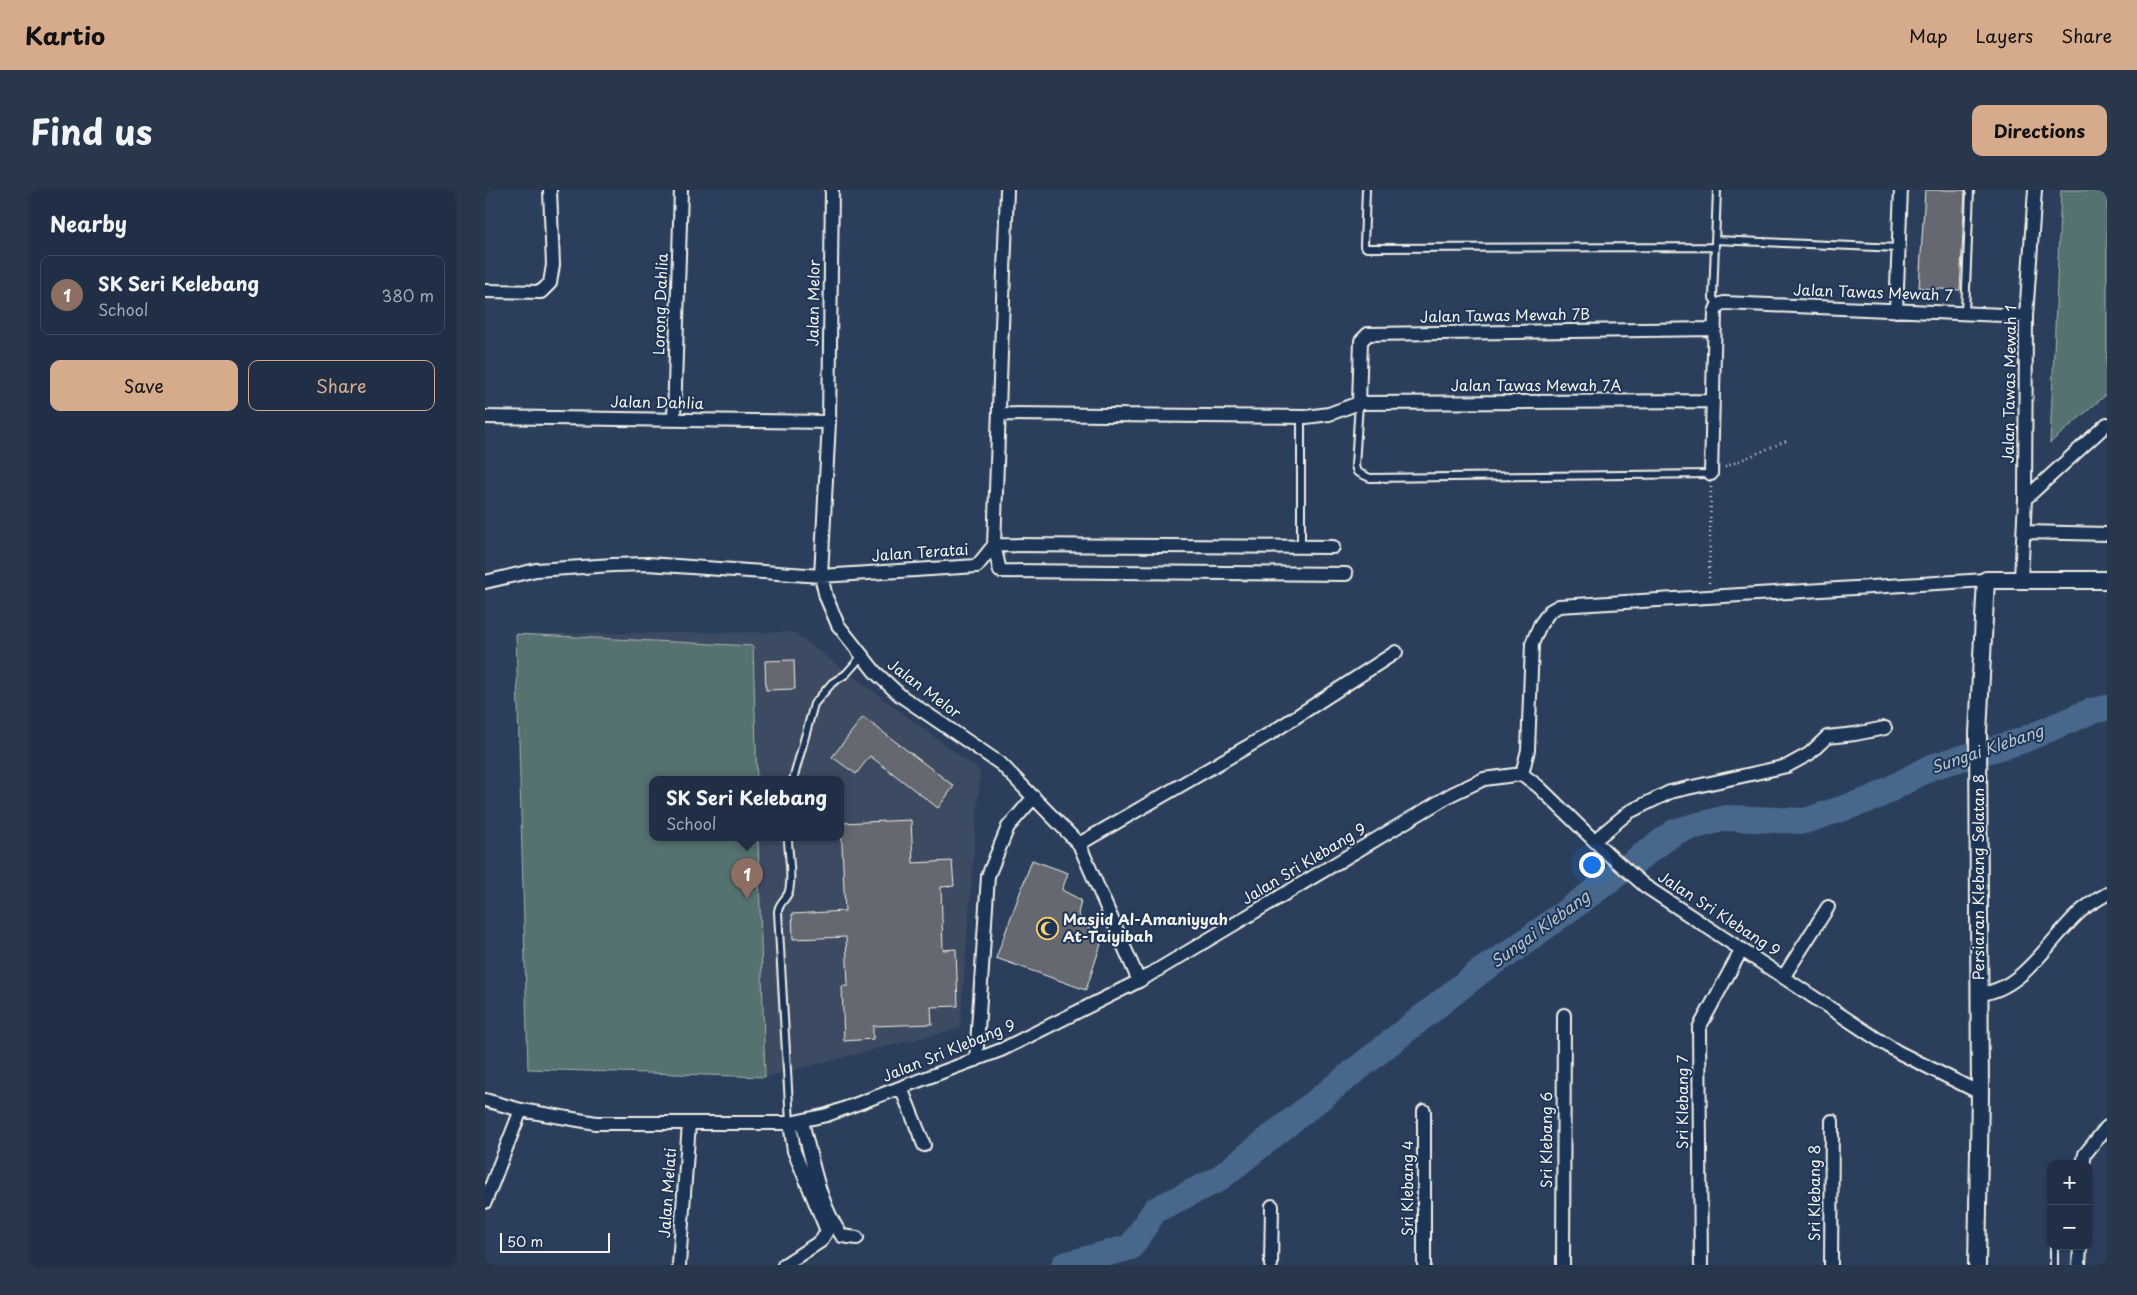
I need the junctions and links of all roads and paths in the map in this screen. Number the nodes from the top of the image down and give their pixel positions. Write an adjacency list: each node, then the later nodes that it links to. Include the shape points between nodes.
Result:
1 (550, 190): 12 (street, via 553,265 550,283 541,292)
2 (681, 190): 23 (street, Lorong Dahlia)
3 (832, 190): 24 (street, Jalan Melor)
4 (1007, 190): 20 (street)
5 (1367, 190): 10 (lane, via 1364,246 1367,248)
6 (1717, 190): 10 (lane)
7 (1901, 190): 11 (street)
8 (1970, 190): 15 (lane)
9 (2035, 190): 16 (street, Jalan Tawas Mewah 1)
10 (1715, 244): 11 (lane); 13 (lane, via 1713,298)
11 (1899, 248): 14 (street)
12 (485, 291)
13 (1718, 305): 14 (street, Jalan Tawas Mewah 7); 17 (street)
14 (1896, 310): 15 (street, Jalan Tawas Mewah 7)
15 (1965, 313): 16 (street, Jalan Tawas Mewah 7)
16 (2026, 316): 28 (street, Jalan Tawas Mewah 1)
17 (1715, 329): 18 (street); 19 (street, Jalan Tawas Mewah 7B, via 1368,334 1361,341)
18 (1713, 400): 19 (street, Jalan Tawas Mewah 7A); 27 (street)
19 (1359, 404): 22 (street, Jalan Tawas Mewah 7A, via 1329,414); 27 (lane, via 1355,466 1357,472 1370,478)
20 (999, 414): 22 (street, Jalan Tawas Mewah 7A); 31 (street)
21 (485, 417): 23 (street, Jalan Dahlia)
22 (1301, 417): 32 (lane)
23 (674, 419): 24 (street, Jalan Dahlia)
24 (829, 422): 35 (street, Jalan Melor)
25 (2107, 424): 28 (street)
26 (1786, 441): 27 (path)
27 (1711, 474): 40 (path)
28 (2025, 499): 30 (street, Jalan Tawas Mewah 1)
29 (2104, 531): 30 (street)
30 (2024, 532): 36 (street, Jalan Tawas Mewah 1)
31 (994, 545): 32 (street); 34 (street, via 1000,571); 35 (street, Jalan Teratai, via 977,566)
32 (1301, 546): 33 (street)
33 (1333, 547)
34 (1346, 574)
35 (821, 576): 39 (street, Jalan Teratai, via 648,564 536,570); 42 (street, Jalan Melor, via 838,625)
36 (2021, 579): 37 (street); 38 (street)
37 (1986, 580): 40 (street); 55 (street, Persiaran Klebang Selatan 8, via 1977,734)
38 (2107, 580)
39 (485, 582)
40 (1708, 598): 44 (street, via 1559,606 1550,611 1532,644 1529,740)
41 (1396, 652): 49 (street, via 1271,733)
42 (861, 657): 45 (lane, via 814,704); 46 (street, Jalan Melor, via 901,696 1001,764)
43 (1885, 728): 47 (street, via 1827,737 1809,754 1787,766 1671,792 1629,812)
44 (1522, 774): 47 (street, Jalan Sri Klebang 9); 54 (street, Jalan Sri Klebang 9, via 1484,779 1452,794)
45 (794, 776)
46 (1034, 797): 49 (street, Jalan Melor); 57 (street, via 1008,827 988,876)
47 (1595, 840): 52 (street, Jalan Sri Klebang 9, via 1645,886)
48 (787, 841): 64 (lane, via 789,888 778,912)
49 (1079, 844): 54 (street, Jalan Melor)
50 (2107, 894): 55 (street, via 2081,911 2042,956 2017,977 1990,993)
51 (1828, 908): 53 (street)
52 (1743, 949): 53 (street, Jalan Sri Klebang 9); 79 (street, Sri Klebang 7, via 1699,1028)
53 (1784, 976): 59 (street, Jalan Sri Klebang 9, via 1898,1052)
54 (1139, 981): 57 (street, Jalan Sri Klebang 9)
55 (1979, 994): 59 (street, Persiaran Klebang Selatan 8)
56 (1564, 1015): 78 (street, Sri Klebang 6)
57 (976, 1060): 58 (street, Jalan Sri Klebang 9)
58 (901, 1088): 64 (street, Jalan Sri Klebang 9, via 827,1115); 67 (street)
59 (1980, 1093): 81 (street, Persiaran Klebang Selatan 8)
60 (485, 1100): 61 (street, Jalan Sri Klebang 9)
61 (521, 1110): 65 (street, Jalan Sri Klebang 9, via 596,1123); 69 (street)
62 (1424, 1111): 77 (street, Sri Klebang 4)
63 (1832, 1121): 80 (street, Sri Klebang 8)
64 (796, 1122): 65 (street, Jalan Sri Klebang 9); 71 (street, via 835,1227 842,1236); 75 (street, via 794,1151 827,1231 821,1241)
65 (689, 1123): 74 (street, Jalan Melati)
66 (2107, 1127): 68 (street)
67 (924, 1145)
68 (2084, 1160)
69 (485, 1202)
70 (1272, 1206): 76 (street)
71 (857, 1238)
72 (2054, 1250): 82 (lane)
73 (2080, 1250): 83 (street)
74 (679, 1265)
75 (784, 1265)
76 (1271, 1265)
77 (1424, 1265)
78 (1563, 1265)
79 (1701, 1265)
80 (1831, 1265)
81 (1977, 1265)
82 (2054, 1265)
83 (2079, 1265)

